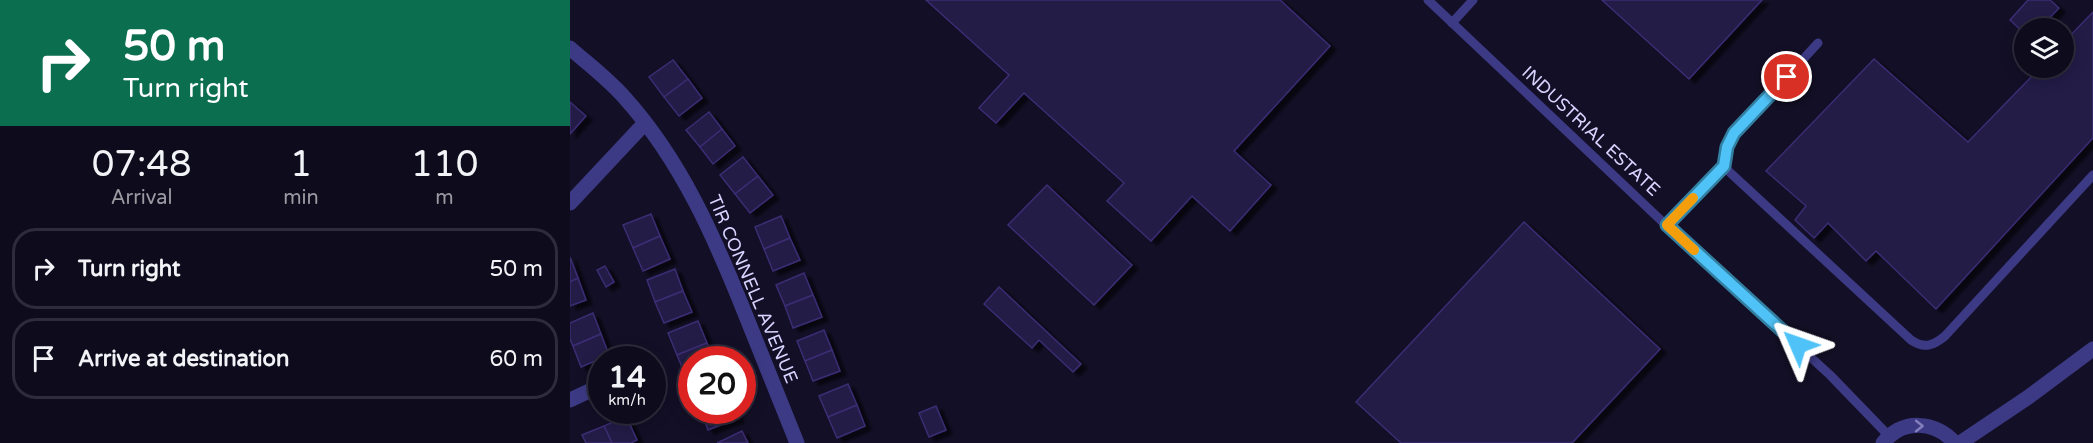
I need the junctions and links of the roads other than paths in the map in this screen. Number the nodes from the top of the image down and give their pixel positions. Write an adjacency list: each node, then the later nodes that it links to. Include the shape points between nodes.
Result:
1 (1428, 0): 3 (lane, INDUSTRIAL ESTATE)
2 (1473, 0): 3 (lane)
3 (1452, 23): 10 (lane, INDUSTRIAL ESTATE)
4 (1818, 43): 7 (lane, via 1734,133)
5 (570, 48): 6 (street, TIR CONNELL AVENUE, via 616,88)
6 (645, 123): 9 (street); 15 (street, TIR CONNELL AVENUE, via 705,219)
7 (1724, 166): 8 (lane, via 1911,340 1923,346 1945,336); 10 (lane)
8 (2093, 175)
9 (570, 203)
10 (1667, 225): 14 (lane, INDUSTRIAL ESTATE, via 1830,375)
11 (2093, 349): 17 (street)
12 (588, 392): 13 (street)
13 (570, 400)
14 (1886, 440): 16 (street, one-way to 16, via 1908,426 1929,426)
15 (797, 443)
16 (1955, 443)
17 (1960, 443)

